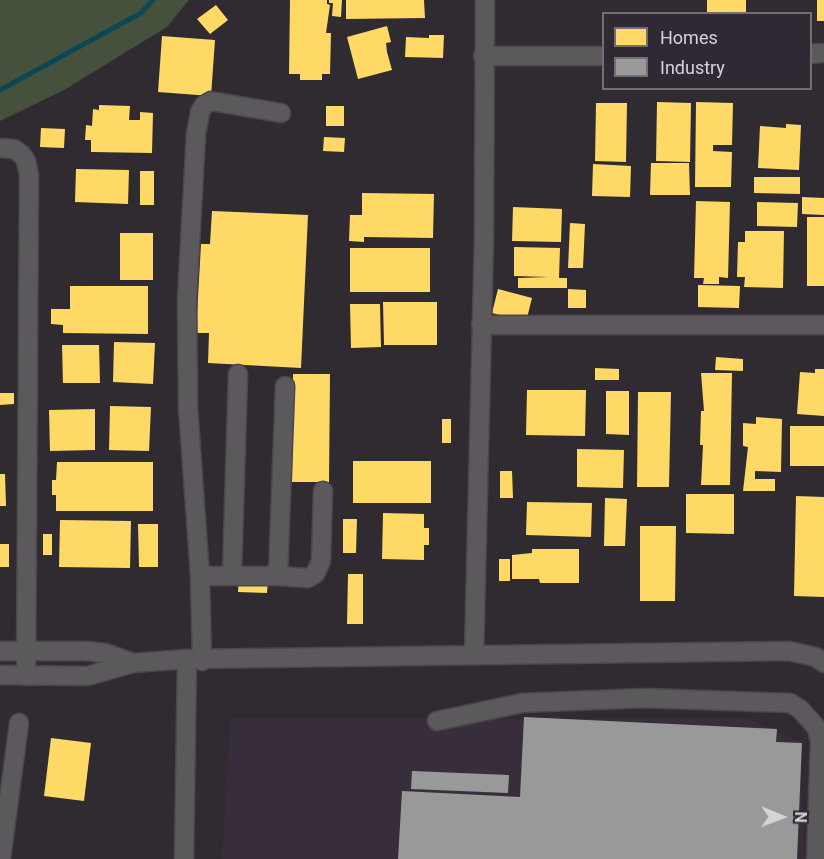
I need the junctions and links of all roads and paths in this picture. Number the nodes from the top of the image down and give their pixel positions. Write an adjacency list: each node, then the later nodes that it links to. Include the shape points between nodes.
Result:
1 (485, 0): 2 (street)
2 (483, 56): 3 (street); 6 (street)
3 (602, 56)
4 (281, 113): 12 (street, via 211,101 200,112 196,134 187,299 188,396)
5 (0, 148): 15 (street, via 14,149 21,155 28,176)
6 (481, 325): 7 (street); 16 (street)
7 (824, 325)
8 (238, 374): 11 (street)
9 (285, 386): 13 (street)
10 (323, 492): 13 (street, via 321,561 315,574 308,578)
11 (232, 574): 12 (street); 13 (street)
12 (200, 576): 17 (street)
13 (278, 576)
14 (0, 651): 15 (street)
15 (26, 651): 18 (street, via 95,652); 21 (street)
16 (474, 656): 17 (street); 19 (street, via 789,651 816,657)
17 (194, 660): 18 (street); 25 (street)
18 (133, 663): 21 (street, via 88,676)
19 (824, 663)
20 (0, 675): 21 (street)
21 (26, 676)
22 (438, 721): 26 (street, via 522,704 644,699 790,703 817,728 820,742)
23 (19, 723): 24 (street)
24 (1, 859)
25 (184, 859)
26 (816, 859)

